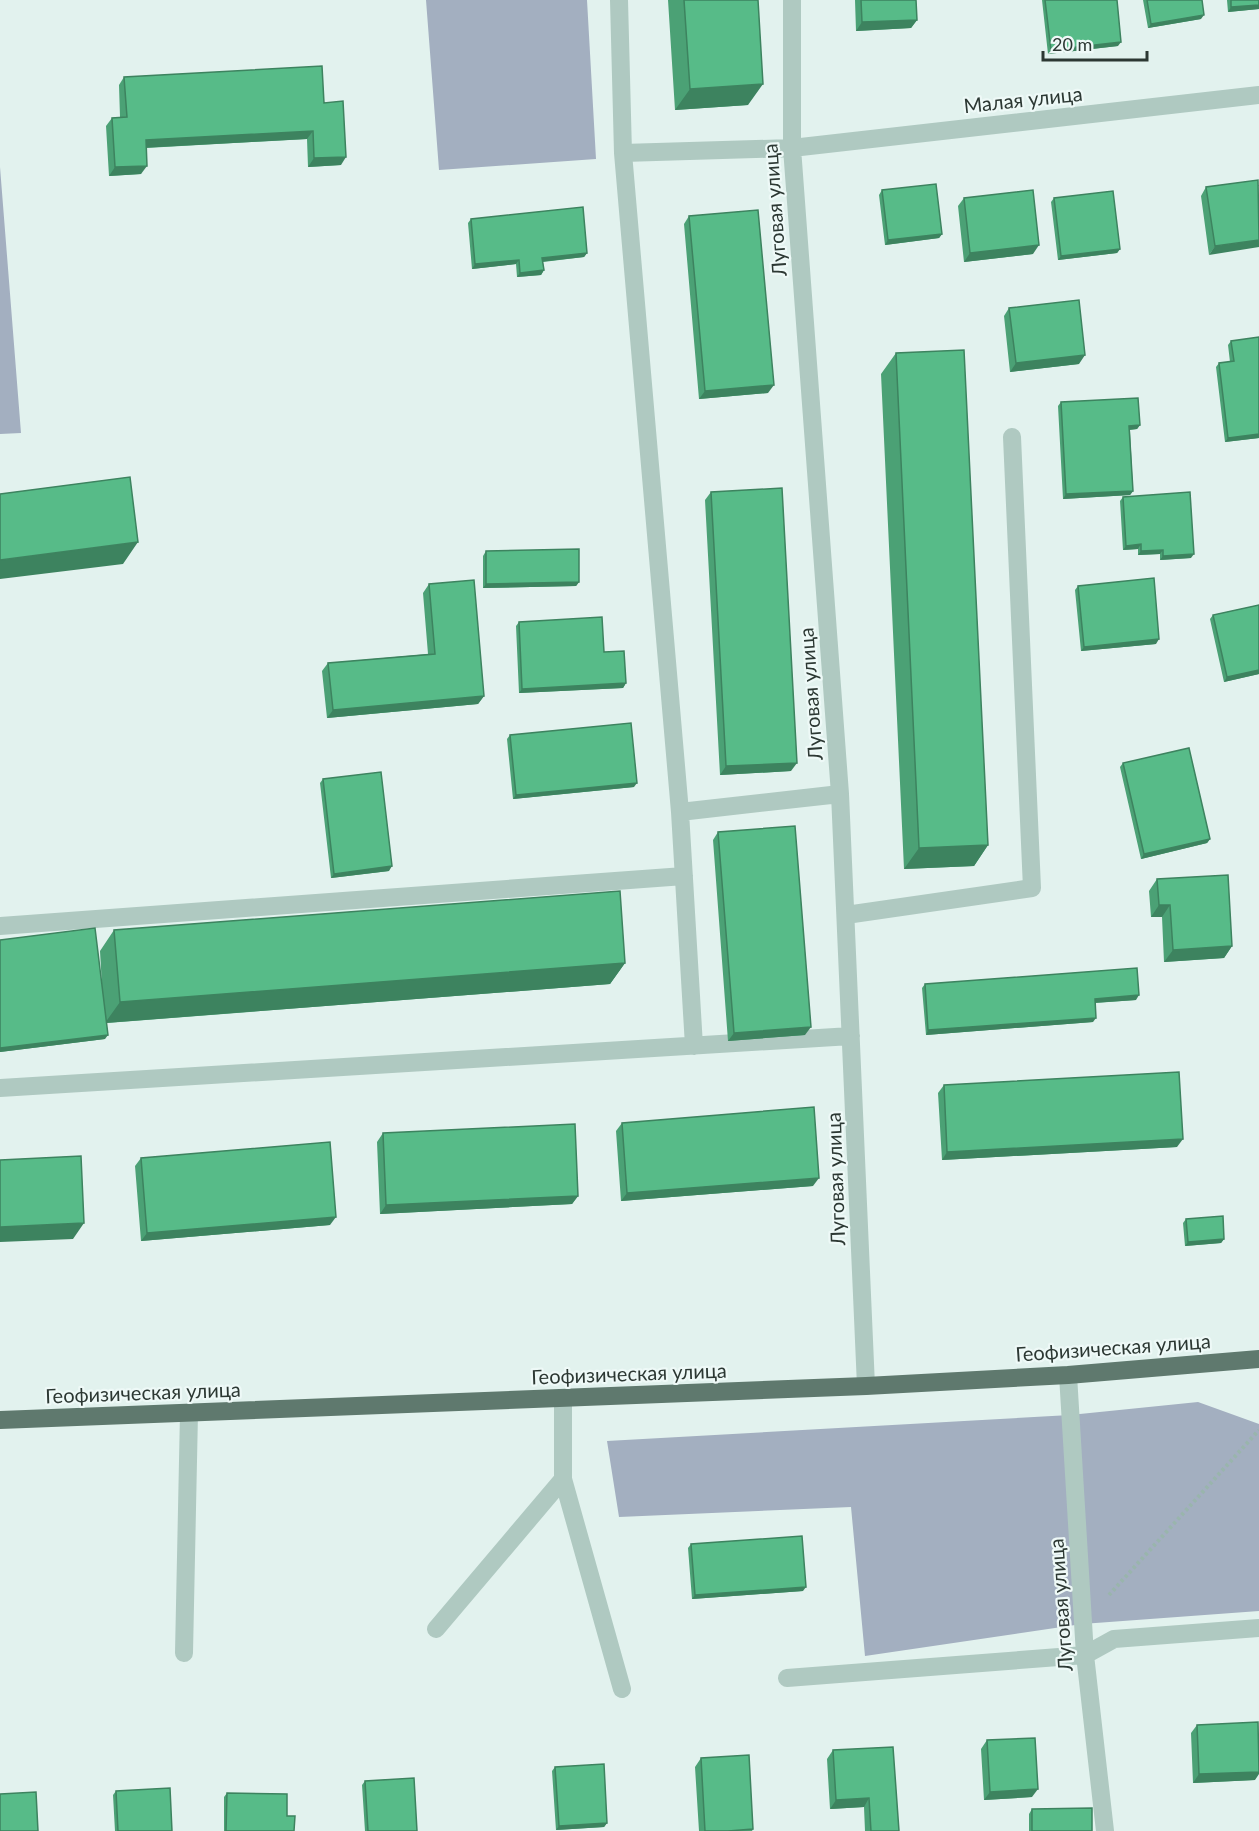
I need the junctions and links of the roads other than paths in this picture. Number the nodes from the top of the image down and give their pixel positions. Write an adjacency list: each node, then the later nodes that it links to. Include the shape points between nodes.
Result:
1 (619, 0): 5 (street)
2 (792, 0): 4 (street, Луговая улица)
3 (1259, 95): 4 (street, Малая улица)
4 (792, 148): 5 (street, Малая улица); 7 (street, Луговая улица)
5 (623, 153): 8 (street)
6 (1012, 437): 10 (street, via 1032,888)
7 (840, 794): 8 (street); 10 (street, Луговая улица)
8 (680, 812): 9 (street)
9 (684, 876): 11 (street); 13 (street)
10 (846, 915): 12 (street, Луговая улица)
11 (0, 926)
12 (851, 1036): 13 (street); 17 (street, Луговая улица)
13 (694, 1046): 14 (street)
14 (0, 1088)
15 (1259, 1359): 16 (main road, Геофизическая улица)
16 (1068, 1375): 17 (main road, Геофизическая улица); 25 (street, Луговая улица)
17 (866, 1386): 18 (main road, Геофизическая улица)
18 (563, 1398): 19 (main road, Геофизическая улица); 21 (street)
19 (189, 1413): 20 (main road, Геофизическая улица); 24 (street)
20 (0, 1420)
21 (563, 1479): 23 (street); 27 (street)
22 (1259, 1628): 25 (street, via 1114,1639)
23 (436, 1629)
24 (184, 1653)
25 (1085, 1655): 26 (street); 28 (street, Луговая улица)
26 (787, 1678)
27 (621, 1689)
28 (1105, 1831)

